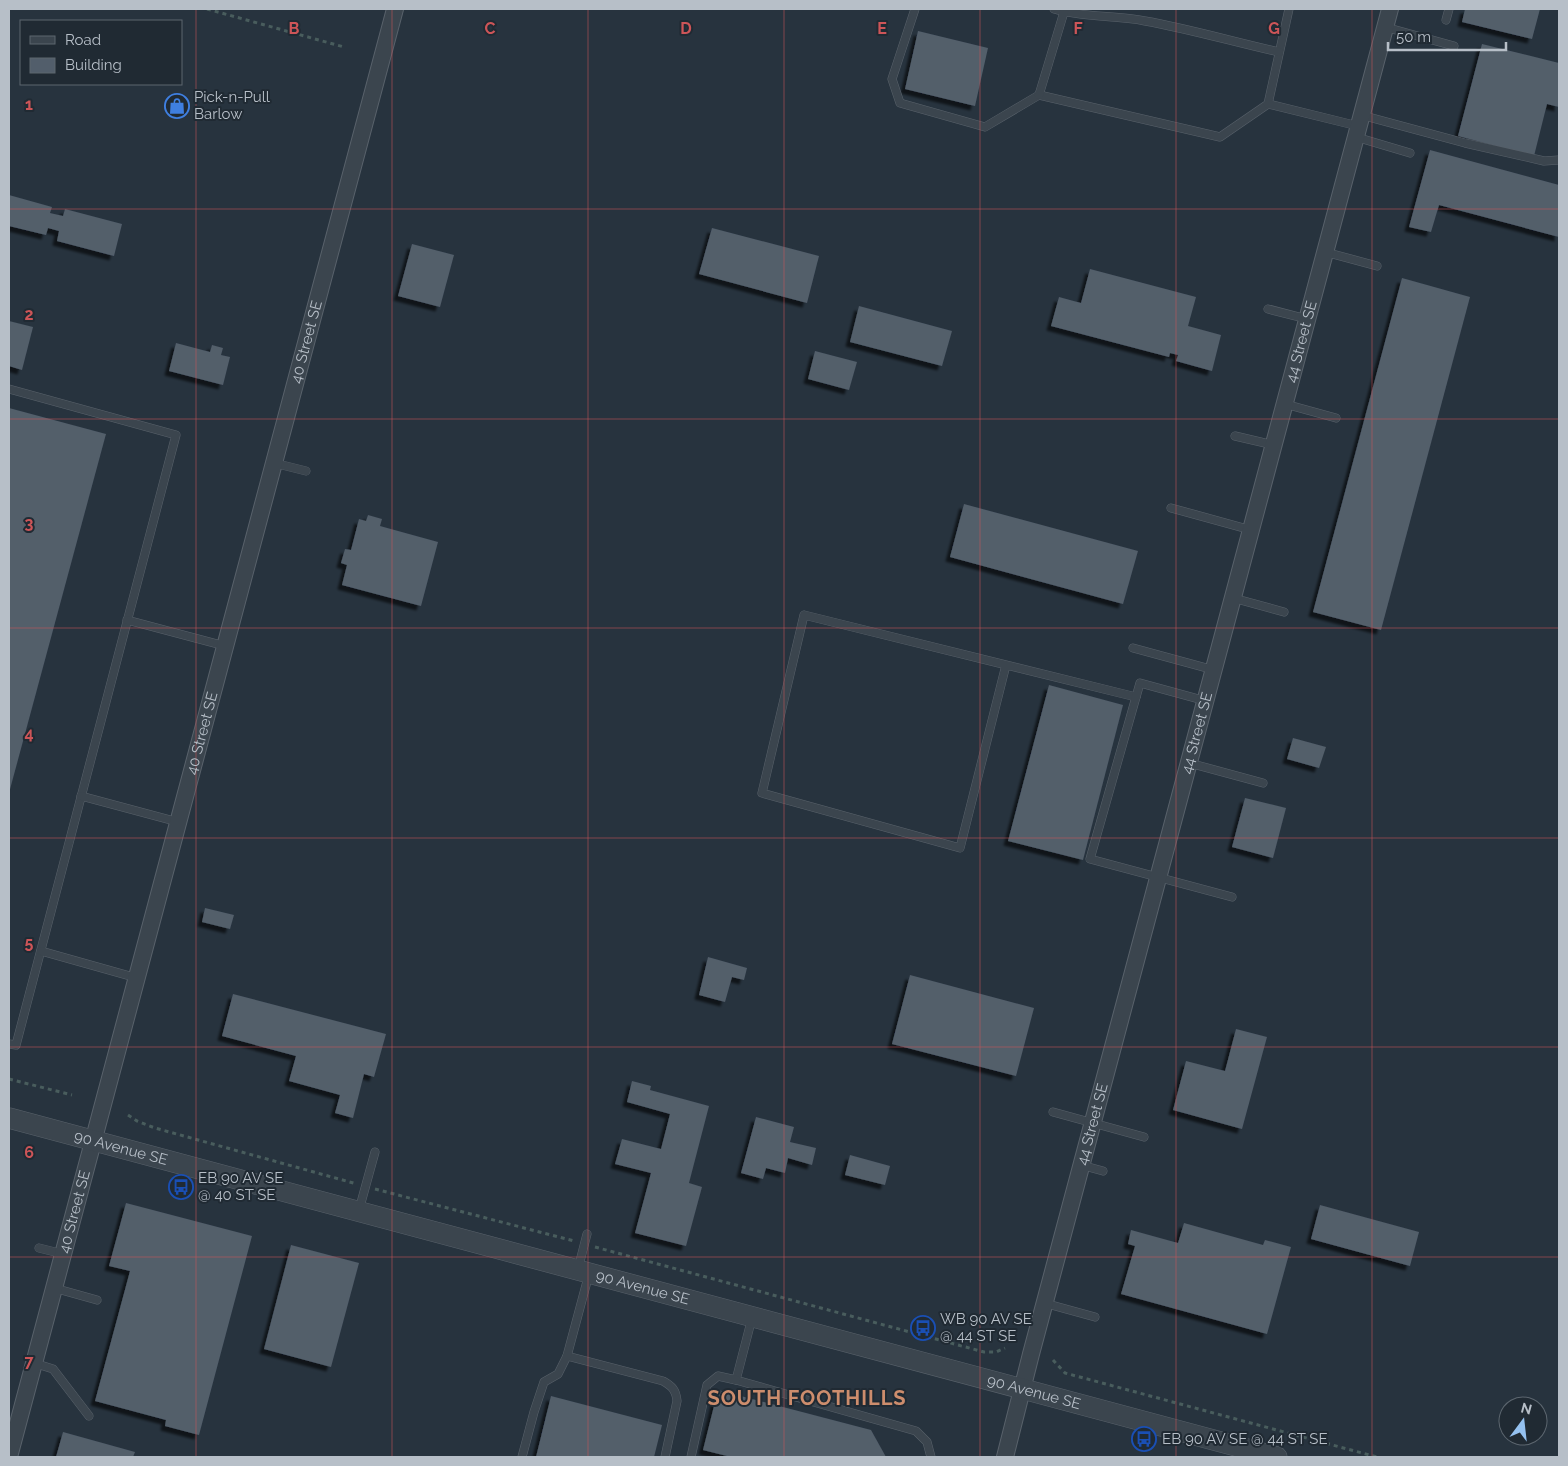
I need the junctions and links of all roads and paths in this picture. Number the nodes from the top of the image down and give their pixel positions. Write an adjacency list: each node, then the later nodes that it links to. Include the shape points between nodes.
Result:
1 (206, 9): 13 (path)
2 (395, 9): 29 (street, 40 Street SE)
3 (915, 9): 15 (lane, via 892,79 900,103 985,127)
4 (1054, 9): 8 (lane)
5 (1290, 9): 14 (lane)
6 (1390, 9): 11 (street, 44 Street SE)
7 (1449, 9): 10 (lane)
8 (1064, 12): 9 (lane); 15 (lane)
9 (1101, 13): 14 (lane)
10 (1446, 20)
11 (1385, 27): 12 (lane); 17 (street, 44 Street SE)
12 (1454, 46)
13 (344, 47)
14 (1279, 52): 16 (lane)
15 (1039, 95): 16 (lane, via 1220,136)
16 (1268, 104): 17 (lane)
17 (1358, 126): 18 (lane); 19 (lane, via 1465,143 1544,161); 20 (street, 44 Street SE)
18 (1410, 152)
19 (1559, 160)
20 (1325, 252): 21 (lane); 23 (street, 44 Street SE)
21 (1377, 266)
22 (1268, 309): 23 (lane)
23 (1307, 319): 25 (street, 44 Street SE)
24 (9, 389): 35 (lane, via 176,435)
25 (1285, 404): 26 (lane); 28 (street, 44 Street SE)
26 (1336, 418)
27 (1235, 436): 28 (lane)
28 (1274, 445): 32 (street, 44 Street SE)
29 (274, 463): 30 (lane); 36 (street, 40 Street SE)
30 (306, 471)
31 (1171, 508): 32 (lane)
32 (1251, 530): 33 (street, 44 Street SE)
33 (1233, 598): 34 (lane); 39 (street, 44 Street SE)
34 (1284, 612)
35 (128, 620): 36 (lane); 44 (lane)
36 (225, 646): 45 (street, 40 Street SE)
37 (1133, 648): 39 (lane)
38 (1006, 665): 38 (lane, via 804,615 762,794 960,848); 40 (lane)
39 (1214, 670): 41 (street, 44 Street SE)
40 (1136, 697): 41 (lane, via 1140,683); 46 (lane, via 1090,859)
41 (1206, 701): 42 (street, 44 Street SE)
42 (1189, 763): 43 (lane); 46 (street, 44 Street SE)
43 (1262, 783)
44 (81, 796): 45 (lane); 48 (lane)
45 (178, 822): 49 (street, 40 Street SE)
46 (1158, 877): 47 (lane); 56 (street, 44 Street SE)
47 (1232, 897)
48 (41, 951): 49 (lane); 50 (lane, via 16,1045)
49 (137, 978): 58 (street, 40 Street SE)
50 (9, 1044)
51 (9, 1079): 52 (path)
52 (72, 1095)
53 (1053, 1112): 56 (lane)
54 (128, 1115): 62 (path, via 155,1128)
55 (9, 1118): 58 (street, 90 Avenue SE)
56 (1092, 1123): 57 (lane); 60 (street, 44 Street SE)
57 (1144, 1137)
58 (93, 1141): 63 (street, 90 Avenue SE); 67 (street, 40 Street SE)
59 (375, 1152): 62 (lane)
60 (1081, 1165): 61 (lane); 71 (street, 44 Street SE)
61 (1103, 1171)
62 (365, 1187): 63 (lane); 65 (path)
63 (358, 1212): 68 (street, 90 Avenue SE)
64 (587, 1234): 65 (lane)
65 (585, 1244): 68 (lane); 74 (path, via 984,1352)
66 (40, 1248): 67 (lane)
67 (63, 1254): 69 (street, 40 Street SE)
68 (583, 1272): 73 (street, 90 Avenue SE); 75 (lane)
69 (54, 1288): 70 (lane); 77 (street, 40 Street SE)
70 (97, 1300)
71 (1044, 1303): 72 (lane); 79 (street, 44 Street SE)
72 (1096, 1317)
73 (752, 1318): 78 (lane); 79 (street, 90 Avenue SE)
74 (1005, 1348)
75 (568, 1356): 82 (lane, via 558,1374 544,1382); 83 (lane, via 672,1386 678,1401)
76 (1053, 1360): 88 (path, via 1065,1373)
77 (34, 1363): 80 (lane, via 53,1368); 81 (street, 40 Street SE)
78 (736, 1380): 84 (lane, via 718,1376 707,1385); 85 (lane, via 916,1431 927,1442)
79 (1022, 1389): 86 (street, 44 Street SE); 87 (street, 90 Avenue SE)
80 (89, 1416)
81 (9, 1457)
82 (522, 1457)
83 (665, 1457)
84 (690, 1457)
85 (931, 1457)
86 (1004, 1457)
87 (1277, 1457)
88 (1377, 1457)

